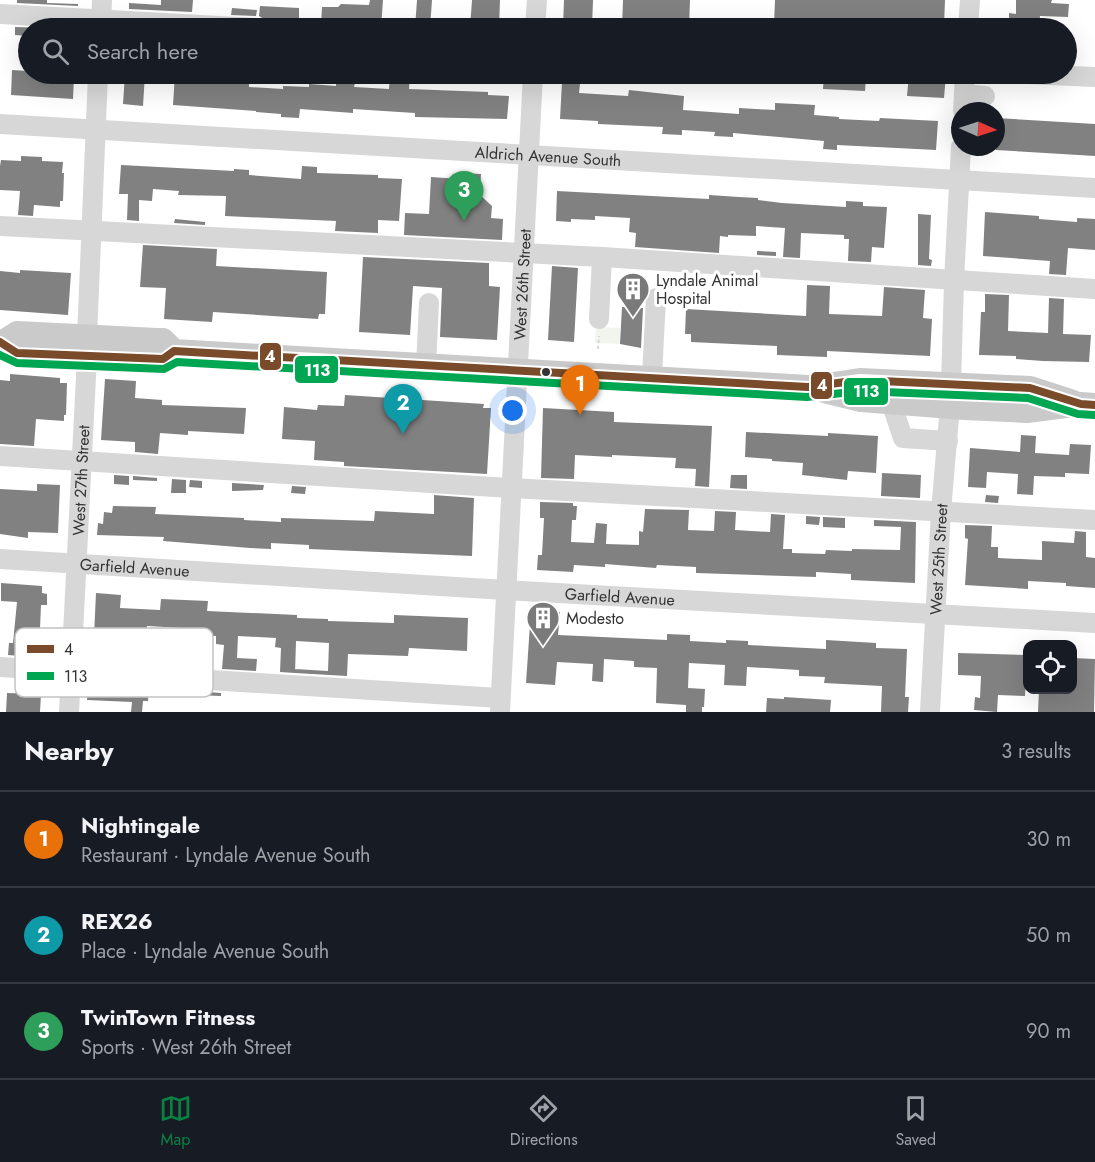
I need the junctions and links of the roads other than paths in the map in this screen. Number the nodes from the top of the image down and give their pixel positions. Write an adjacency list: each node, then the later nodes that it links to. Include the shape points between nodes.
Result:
1 (537, 0): 6 (street)
2 (970, 0): 7 (street)
3 (0, 14): 4 (street)
4 (101, 16): 5 (street)
5 (127, 18)
6 (536, 18)
7 (969, 18)
8 (1077, 76): 9 (street)
9 (1095, 77)
10 (97, 84): 17 (street, West 27th Street)
11 (532, 84): 18 (street, West 26th Street)
12 (964, 84): 14 (street)
13 (985, 96): 15 (street)
14 (963, 102)
15 (966, 102)
16 (0, 124): 17 (street, Aldrich Avenue South)
17 (95, 129): 18 (street, Aldrich Avenue South); 23 (street, West 27th Street)
18 (528, 155): 20 (street, Aldrich Avenue South); 24 (street, West 26th Street)
19 (960, 156): 20 (street, West 25th Street)
20 (959, 180): 21 (street, Aldrich Avenue South); 26 (street, West 25th Street)
21 (1095, 188)
22 (0, 226): 23 (street)
23 (92, 232): 24 (street); 32 (street, West 27th Street)
24 (523, 255): 25 (street); 34 (street, West 26th Street)
25 (602, 257): 26 (street); 30 (street)
26 (954, 281): 27 (street); 37 (street, West 25th Street)
27 (1095, 290)
28 (656, 298): 35 (street)
29 (429, 303): 33 (street)
30 (599, 319)
31 (2, 342): 32 (main road, via 17,333)
32 (87, 347): 33 (main road, via 163,340 174,351); 42 (street, West 27th Street)
33 (426, 366): 34 (main road)
34 (517, 371): 35 (main road); 43 (street, West 26th Street)
35 (652, 377): 36 (main road)
36 (808, 387): 37 (main road, via 860,380); 38 (main road, via 861,400)
37 (951, 395): 38 (main road); 39 (main road, via 1029,388); 40 (street, West 25th Street)
38 (891, 402): 40 (street, via 903,438)
39 (1088, 405)
40 (948, 441): 44 (street, West 25th Street)
41 (0, 456): 42 (street)
42 (81, 460): 43 (street); 47 (street, West 27th Street)
43 (511, 488): 44 (street); 48 (street, West 26th Street)
44 (941, 511): 45 (street); 49 (street, West 25th Street)
45 (1095, 520)
46 (0, 559): 47 (street, Garfield Avenue)
47 (76, 564): 48 (street, Garfield Avenue); 51 (street, West 27th Street)
48 (506, 590): 49 (street, Garfield Avenue); 56 (street, West 26th Street)
49 (935, 614): 50 (street, Garfield Avenue); 58 (street, West 25th Street)
50 (1095, 623)
51 (73, 628)
52 (0, 667): 53 (street)
53 (15, 668)
54 (213, 682): 56 (street)
55 (70, 697): 57 (street, West 27th Street)
56 (500, 705)
57 (69, 712)
58 (930, 712)

